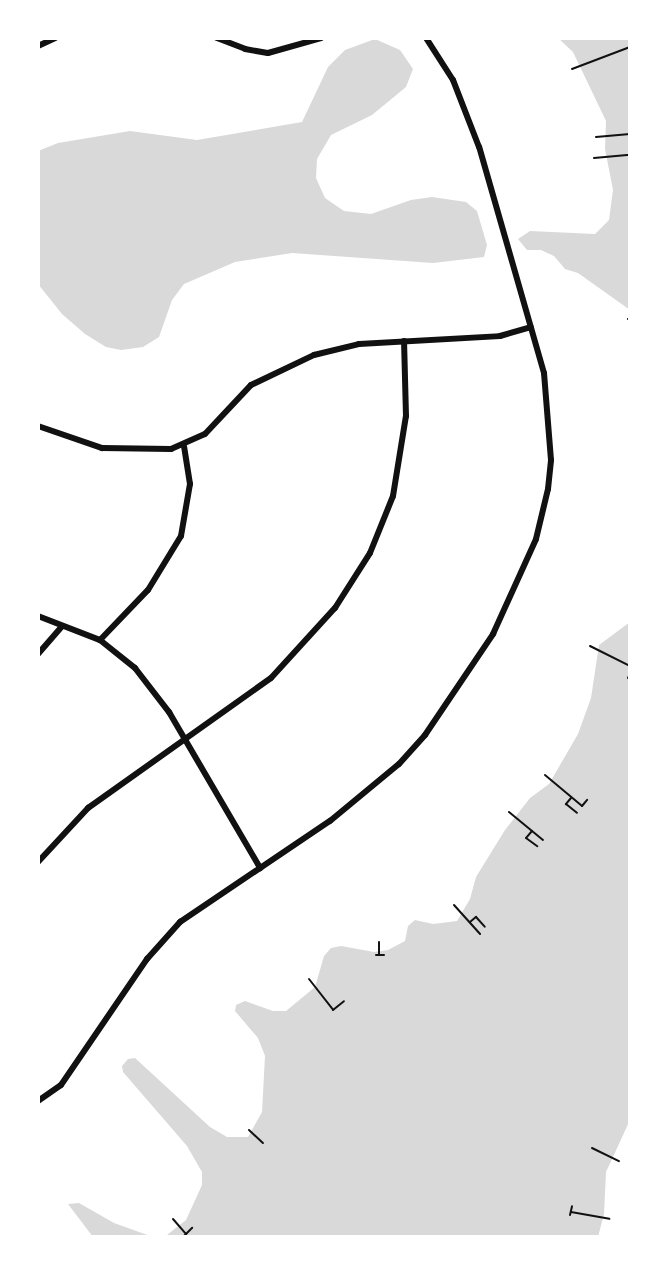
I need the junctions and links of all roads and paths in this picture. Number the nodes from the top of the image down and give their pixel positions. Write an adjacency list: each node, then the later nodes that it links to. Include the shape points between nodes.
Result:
1 (55, 38): 5 (street)
2 (217, 38): 3 (street, via 268,53)
3 (321, 38)
4 (426, 38): 12 (street, via 453,80 470,121)
5 (38, 46)
6 (630, 47): 7 (path)
7 (572, 69)
8 (630, 134): 9 (path)
9 (596, 137)
10 (630, 155): 11 (path)
11 (594, 158)
12 (531, 327): 13 (street, via 500,336); 32 (street, via 548,397 551,460 536,539 507,608 449,704 399,764 330,821)
13 (404, 341): 15 (street, via 336,348 285,366 251,385 205,434); 22 (street, via 406,416 398,475 370,553 335,608 294,657)
14 (38, 426): 15 (street, via 102,448 151,451)
15 (184, 446): 18 (street, via 190,484 181,536 148,590)
16 (38, 616): 17 (street)
17 (62, 626): 18 (street); 20 (street)
18 (100, 640): 22 (street, via 135,668)
19 (590, 646): 21 (path)
20 (38, 654)
21 (630, 666)
22 (185, 739): 31 (street, via 88,808); 32 (street)
23 (545, 775): 24 (path)
24 (572, 797): 25 (path, via 582,806); 27 (path, via 566,804)
25 (587, 800)
26 (509, 812): 28 (path)
27 (577, 813)
28 (532, 831): 29 (path); 30 (path, via 526,838)
29 (543, 840)
30 (537, 846)
31 (38, 862)
32 (260, 868): 41 (street, via 199,907 162,940 61,1085)
33 (454, 905): 34 (path)
34 (470, 922): 35 (path, via 476,917); 36 (path)
35 (485, 927)
36 (480, 934)
37 (379, 942): 38 (path)
38 (380, 955)
39 (309, 979): 40 (path, via 333,1010)
40 (344, 1001)
41 (38, 1101)
42 (249, 1130): 43 (path)
43 (262, 1143)
44 (592, 1148): 45 (path)
45 (619, 1161)
46 (572, 1206): 48 (path, via 570,1213)
47 (173, 1219): 50 (path)
48 (609, 1219)
49 (192, 1228): 50 (path)
50 (185, 1236)

